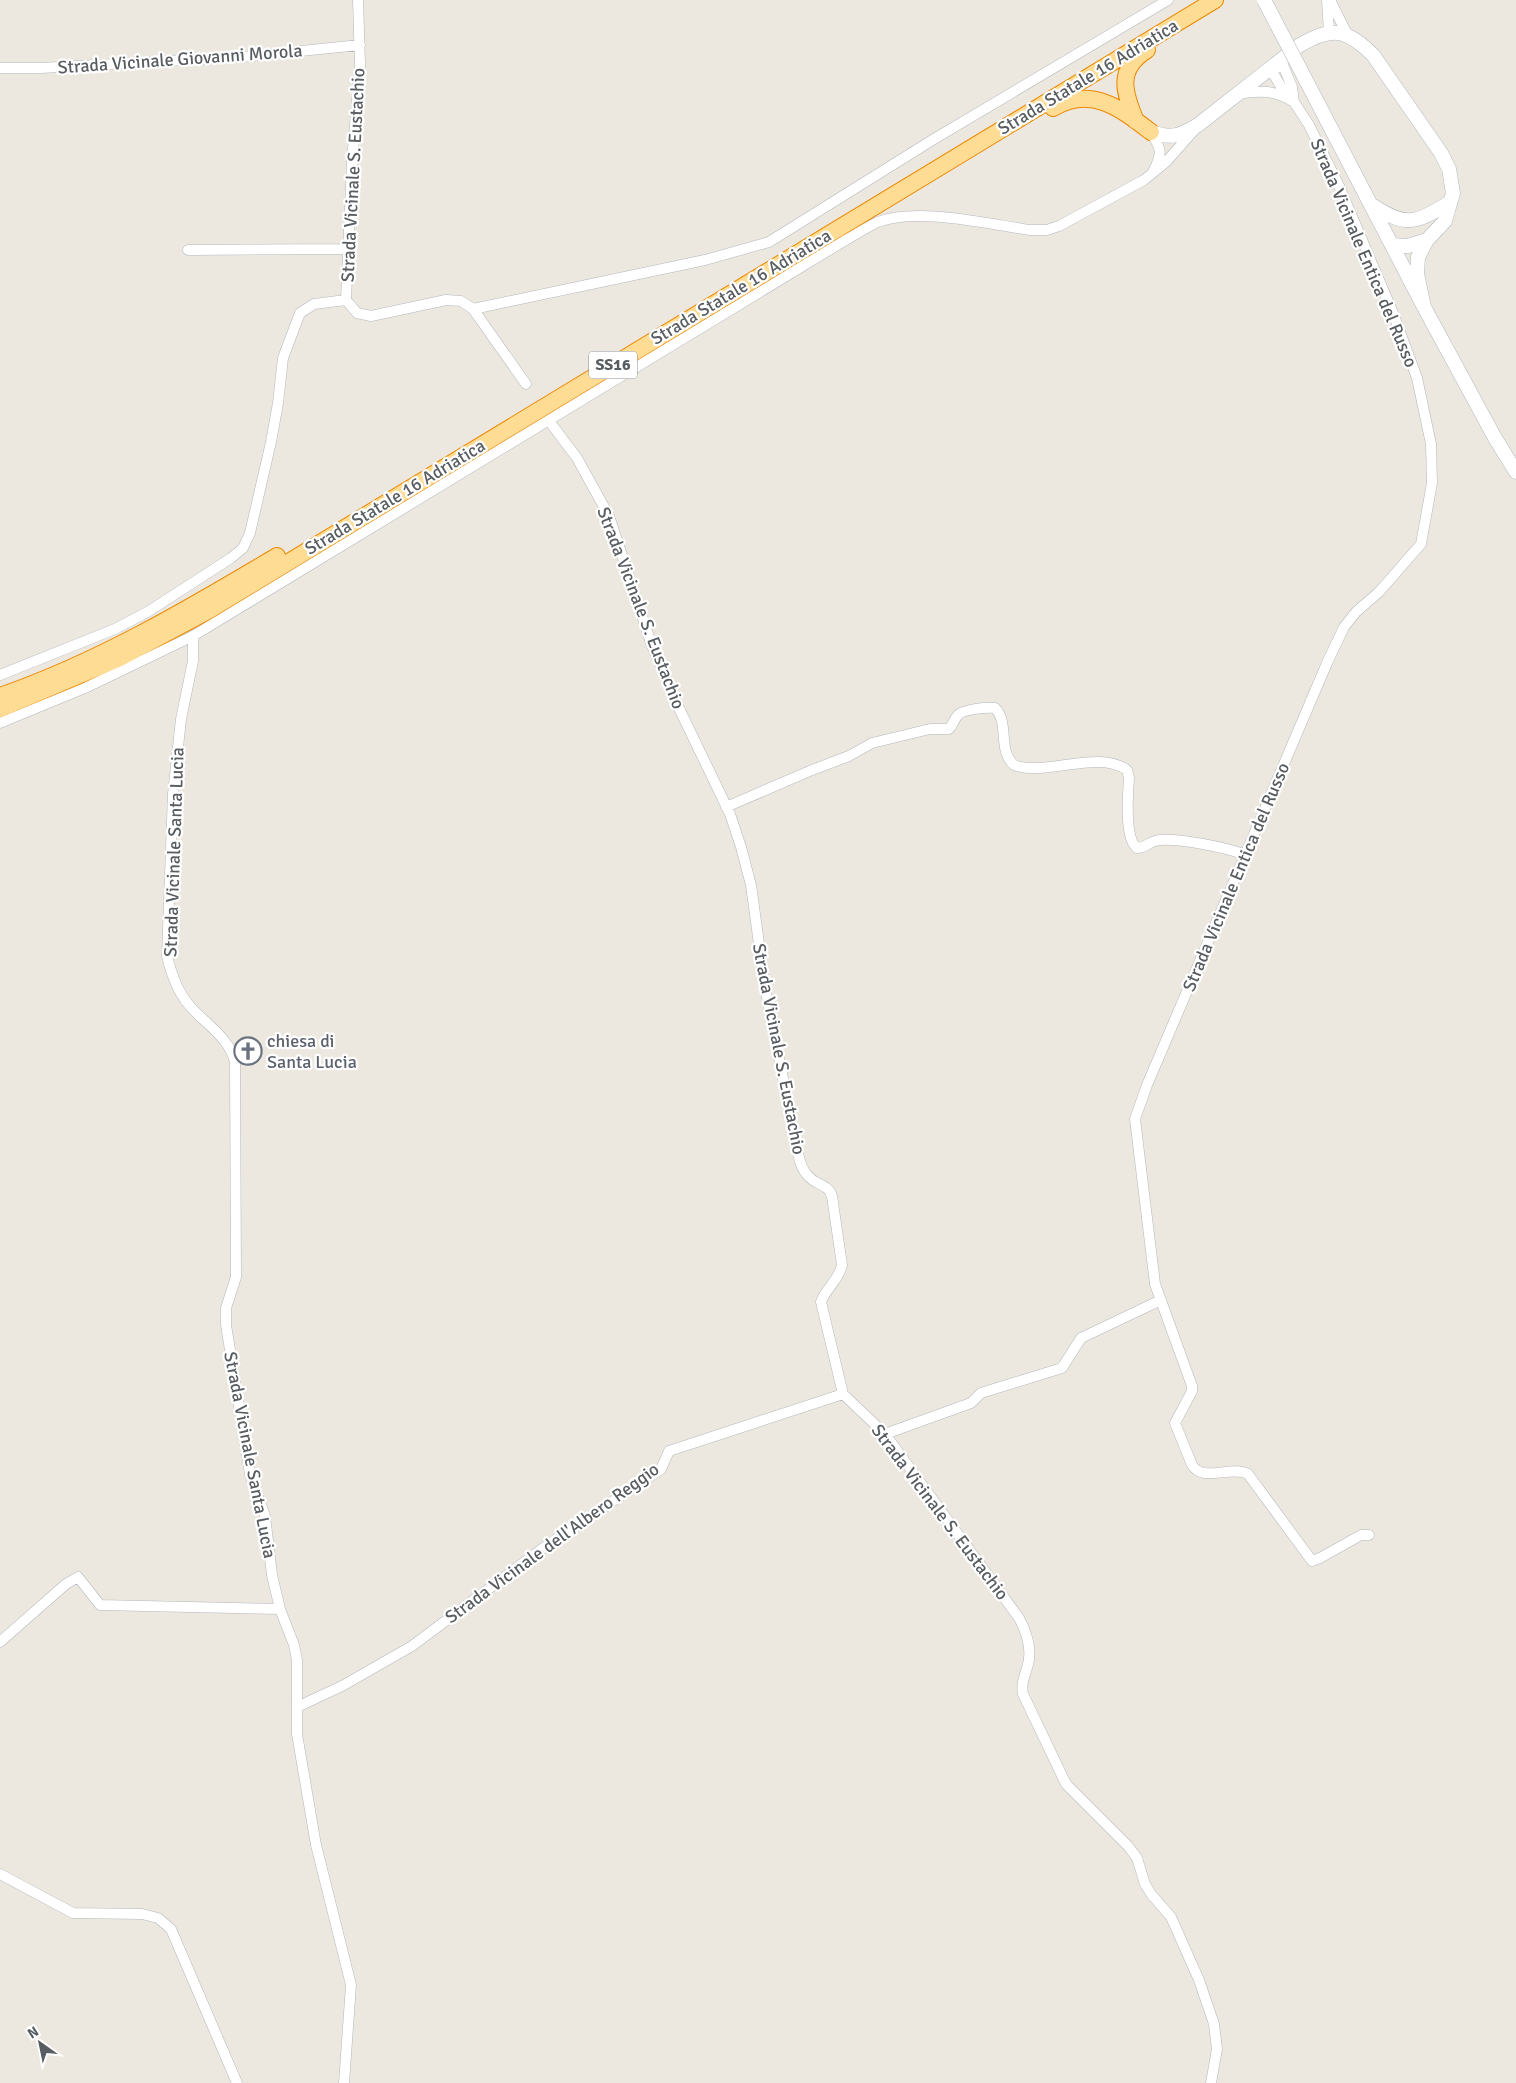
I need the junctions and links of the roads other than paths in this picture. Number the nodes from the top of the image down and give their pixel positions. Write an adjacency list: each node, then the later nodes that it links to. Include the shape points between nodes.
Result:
1 (358, 0): 10 (street, Strada Vicinale S. Eustachio)
2 (1168, 0): 29 (street, via 934,139 769,242 704,260)
3 (1194, 0): 34 (highway, Strada Statale 16 Adriatica / SS16, via 200,602 147,632)
4 (1216, 0): 18 (highway, Strada Statale 16 Adriatica / SS16)
5 (1220, 0): 15 (highway, via 1202,17 1144,52 1129,67 1124,89)
6 (1264, 0): 21 (main road, bridge)
7 (1329, 0): 8 (street); 9 (street)
8 (1329, 32): 9 (main road); 11 (main road, via 1308,40)
9 (1348, 34): 20 (main road, via 1373,55 1442,153 1452,181 1453,193)
10 (360, 45): 12 (street, Strada Vicinale Giovanni Morola, via 242,57); 25 (street, Strada Vicinale S. Eustachio)
11 (1280, 60): 13 (main road); 14 (street, Strada Vicinale Entica del Russo, via 1292,87)
12 (0, 68)
13 (1234, 95): 14 (street, via 1265,91); 16 (main road)
14 (1291, 100): 41 (street, Strada Vicinale Entica del Russo, via 1309,125 1339,186 1414,368 1431,444 1432,483 1421,544 1344,628)
15 (1136, 121): 17 (highway); 18 (highway, via 1104,102 1078,98 1062,103 1010,133)
16 (1198, 125): 17 (main road, via 1181,135 1166,137); 19 (street, via 1178,150)
17 (1151, 132): 19 (street, via 1161,150)
18 (971, 148): 38 (highway, Strada Statale 16 Adriatica / SS16, via 208,611 118,659)
19 (1154, 171): 31 (street, via 1126,191 1047,230 922,216 878,222)
20 (1449, 203): 22 (main road, via 1425,217); 23 (main road, via 1445,221)
21 (1371, 204): 22 (main road, via 1389,216); 24 (main road)
22 (1408, 221): 24 (main road)
23 (1427, 240): 24 (main road, via 1408,246); 28 (main road, via 1418,257 1417,274)
24 (1392, 245): 28 (main road)
25 (348, 249): 26 (street); 27 (street, Strada Vicinale S. Eustachio)
26 (188, 250)
27 (346, 300): 29 (street, Strada Vicinale S. Eustachio, via 357,313 371,316 446,300 462,301); 35 (street, via 314,304 300,313 283,358 271,442 250,534 243,548 149,611 115,629)
28 (1424, 307): 32 (main road)
29 (473, 309): 30 (street)
30 (526, 384)
31 (549, 421): 33 (street); 40 (street, Strada Vicinale S. Eustachio, via 577,458 609,516 651,643)
32 (1516, 472)
33 (193, 636): 39 (street, via 86,688); 46 (street, Strada Vicinale Santa Lucia, via 193,661 181,719 174,784 167,956 170,970 188,1005 220,1035 235,1062 236,1277 226,1308 226,1325 250,1474 265,1516 272,1575)
34 (83, 662): 36 (highway, via 48,669); 37 (highway, Strada Statale 16 Adriatica / SS16)
35 (0, 675)
36 (0, 687)
37 (0, 696)
38 (0, 709)
39 (0, 723)
40 (726, 807): 41 (street, via 850,756 872,742 930,729 948,729 964,711 995,708 1000,714 1006,754 1014,765 1106,763 1127,770 1128,826 1132,844 1137,848 1156,841 1175,841 1216,846); 43 (street, Strada Vicinale S. Eustachio, via 751,885 765,988 798,1154 809,1178 826,1187 832,1196 842,1265 821,1302)
41 (1246, 855): 42 (street, Strada Vicinale Entica del Russo, via 1146,1085 1135,1119 1154,1274)
42 (1161, 1300): 44 (street, via 1081,1338 1062,1368 981,1393 971,1402); 45 (street, Strada Vicinale Entica del Russo, via 1192,1386 1192,1392 1174,1423 1195,1470 1204,1473 1233,1470 1248,1474 1312,1561 1361,1534)
43 (843, 1394): 44 (street, Strada Vicinale S. Eustachio); 48 (street, Strada Vicinale dell'Albero Reggio, via 669,1451 661,1469 546,1546 412,1646 342,1686)
44 (885, 1434): 52 (street, Strada Vicinale S. Eustachio, via 1026,1632 1030,1657 1021,1685 1023,1694 1066,1784 1128,1846 1137,1858 1150,1894 1171,1917 1215,2030 1217,2049)
45 (1369, 1535)
46 (280, 1608): 47 (street, via 100,1605 78,1577); 48 (street, Strada Vicinale Santa Lucia, via 297,1660)
47 (0, 1642)
48 (297, 1707): 51 (street, Strada Vicinale Santa Lucia, via 297,1734 316,1846 351,1985)
49 (0, 1874): 50 (street, via 73,1913 142,1914 158,1918 171,1929)
50 (237, 2083)
51 (344, 2083)
52 (1211, 2083)

